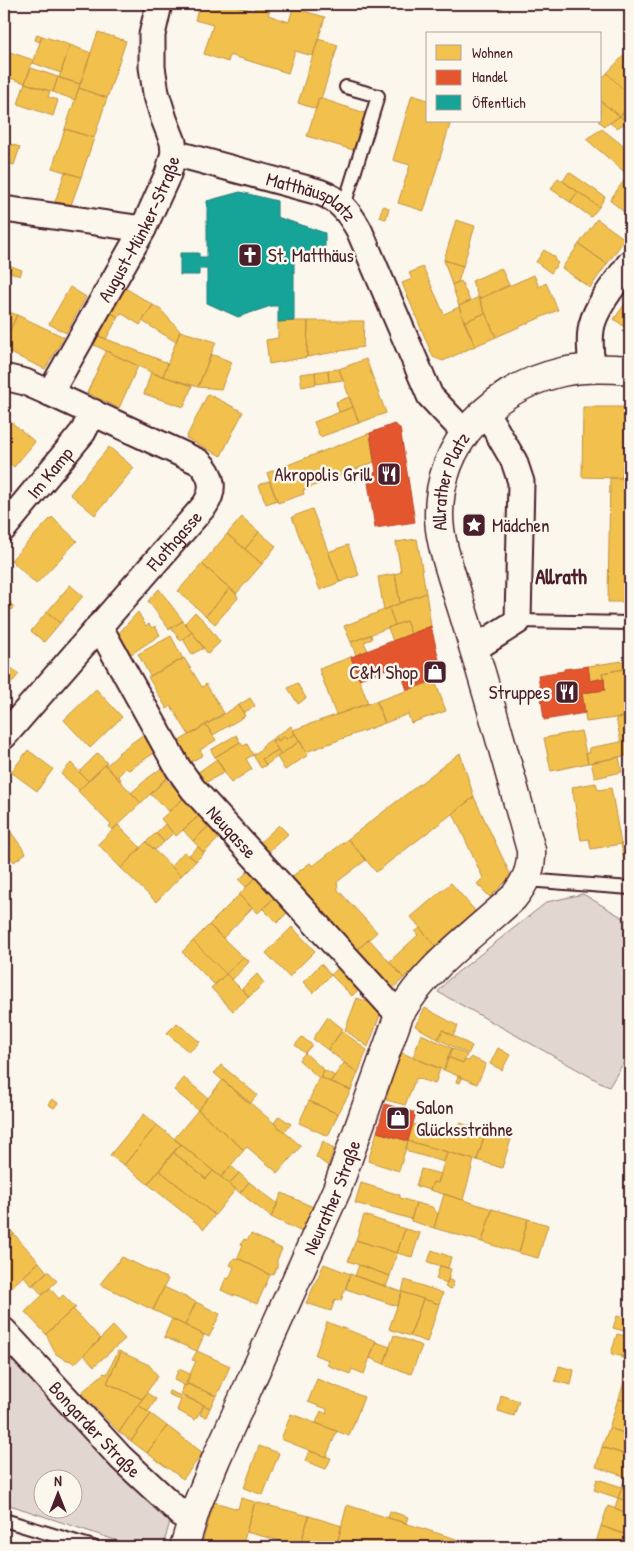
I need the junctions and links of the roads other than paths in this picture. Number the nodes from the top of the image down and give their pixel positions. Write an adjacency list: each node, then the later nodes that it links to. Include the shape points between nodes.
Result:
1 (159, 4): 3 (street, August-Münker-Straße, via 152,35 152,67)
2 (346, 87): 4 (lane, via 378,96)
3 (174, 153): 4 (street, Matthäusplatz, via 319,192); 6 (street, August-Münker-Straße)
4 (344, 206): 14 (street, Matthäusplatz, via 359,230 430,396)
5 (4, 209): 6 (street)
6 (143, 229): 11 (street, August-Münker-Straße)
7 (630, 263): 8 (street, via 592,322)
8 (592, 369): 9 (street, Allrather Platz); 12 (street, Allrather Platz, via 563,372 525,384)
9 (630, 370)
10 (4, 377): 11 (street)
11 (50, 393): 13 (street, Flothgasse)
12 (485, 411): 14 (street, Allrather Platz); 16 (street, Allrather Platz, via 514,461 521,482)
13 (93, 412): 15 (street, Im Kamp, via 83,432); 18 (street, Flothgasse, via 199,462 212,484 205,505)
14 (465, 433): 19 (street, Allrather Platz, via 444,477 439,522)
15 (4, 528)
16 (518, 621): 17 (lane); 19 (street)
17 (630, 623)
18 (99, 626): 20 (street, Flothgasse); 23 (street, Neugasse, via 178,768 193,789)
19 (474, 648): 21 (street, Allrather Platz, via 531,850 531,866)
20 (4, 736)
21 (526, 880): 22 (lane); 23 (street, Neurather Straße, via 513,898 427,976)
22 (630, 888)
23 (399, 1015): 26 (street, Neurather Straße, via 337,1190 216,1458)
24 (4, 1331): 26 (street, Bongarder Straße, via 144,1481)
25 (4, 1520): 27 (lane)
26 (187, 1535)
27 (93, 1547)

